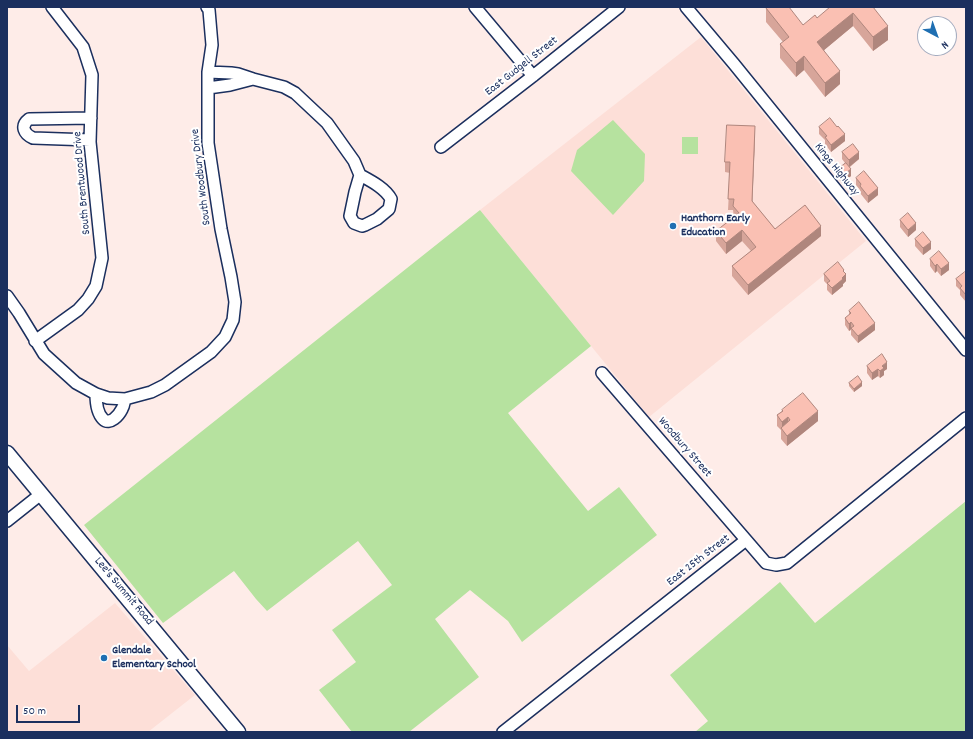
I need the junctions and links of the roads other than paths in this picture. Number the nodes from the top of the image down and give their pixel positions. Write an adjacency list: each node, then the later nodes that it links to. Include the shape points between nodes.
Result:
1 (52, 7): 10 (street, South Brentwood Drive, via 83,47 92,75)
2 (207, 7): 6 (street, South Woodbury Drive, via 212,45)
3 (475, 7): 7 (street)
4 (619, 7): 7 (street, East Gudgell Street)
5 (686, 7): 16 (street, Kings Highway)
6 (208, 72): 8 (street, via 238,74); 9 (street, South Woodbury Drive)
7 (532, 76): 12 (street, East Gudgell Street)
8 (253, 79): 9 (street); 13 (street, via 295,92 327,123 354,161)
9 (208, 88): 19 (street, South Woodbury Drive, via 208,143 235,302 233,320 225,338 211,352 165,385 151,392)
10 (91, 118): 11 (street, South Brentwood Drive); 11 (street, via 29,119 24,126 26,133 33,138)
11 (90, 140): 15 (street, South Brentwood Drive, via 102,258 96,286 78,310)
12 (441, 147)
13 (360, 176): 13 (street, via 350,216 354,223 362,226 377,219 389,208 391,199 381,187)
14 (7, 296): 15 (street)
15 (35, 341): 18 (street, via 44,354 76,383)
16 (966, 350)
17 (602, 373): 24 (street, Woodbury Street)
18 (96, 394): 19 (street); 19 (street, via 99,414 107,422 117,416)
19 (124, 399)
20 (966, 418): 24 (street, East 25th Street, via 787,563 776,566 766,563)
21 (7, 453): 22 (main road, Lee's Summit Road)
22 (41, 494): 23 (street); 25 (main road, Lee's Summit Road)
23 (7, 521)
24 (746, 540): 26 (street, East 25th Street)
25 (238, 732)
26 (503, 732)

